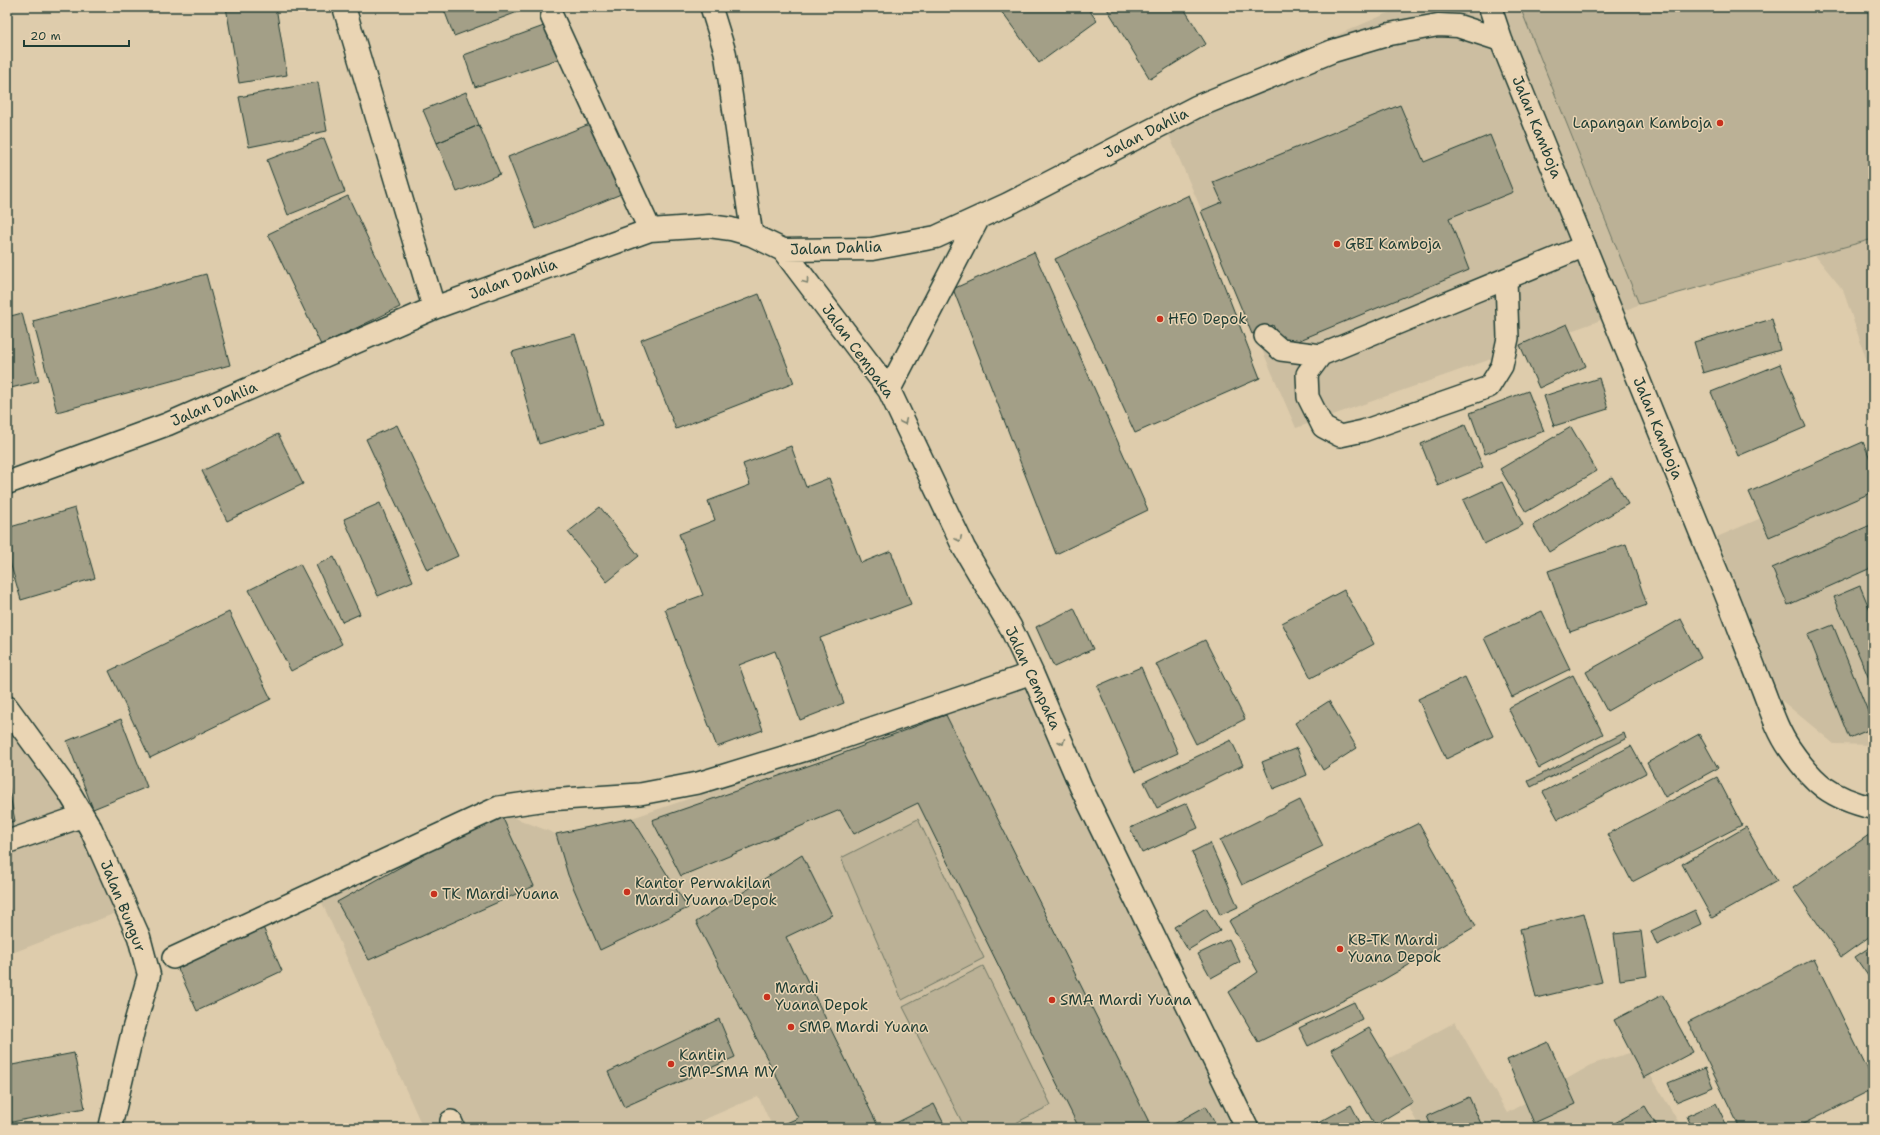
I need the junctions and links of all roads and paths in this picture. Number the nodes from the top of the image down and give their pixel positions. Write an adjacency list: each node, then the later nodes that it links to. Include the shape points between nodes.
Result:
1 (344, 7): 12 (street)
2 (711, 7): 8 (lane, via 725,52)
3 (1490, 7): 5 (street, Jalan Kamboja)
4 (552, 17): 7 (street)
5 (1501, 40): 6 (street, Jalan Dahlia, via 1458,26 1438,25 1390,34 1333,51 1196,107); 9 (street, Jalan Kamboja)
6 (978, 219): 10 (street, Jalan Dahlia, via 936,237 872,249); 15 (street)
7 (650, 230): 8 (street, Jalan Dahlia, via 709,226); 12 (street, Jalan Dahlia)
8 (752, 235): 10 (street, Jalan Dahlia)
9 (1584, 246): 11 (lane); 19 (street, Jalan Kamboja, via 1788,746 1806,772 1824,789 1844,800)
10 (783, 250): 15 (street, Jalan Cempaka, one-way to 15)
11 (1506, 279): 14 (lane); 14 (lane, via 1508,338 1502,366 1489,387 1363,432 1340,436 1323,427 1308,397 1307,374)
12 (434, 308): 16 (street, Jalan Dahlia, via 168,424)
13 (1265, 336): 14 (lane, via 1281,350)
14 (1320, 355)
15 (889, 390): 17 (street, Jalan Cempaka, one-way to 17, via 964,548 1010,626)
16 (7, 483)
17 (1032, 673): 22 (lane, via 816,747 698,783 640,794 547,800 499,807); 24 (street, Jalan Cempaka, one-way to 24, via 1081,786)
18 (7, 707): 20 (street, Jalan Bungur, via 69,792)
19 (1873, 808)
20 (82, 816): 21 (street); 23 (street, Jalan Bungur, via 91,829 139,937 149,975)
21 (7, 842)
22 (173, 958)
23 (110, 1128)
24 (1247, 1128)

